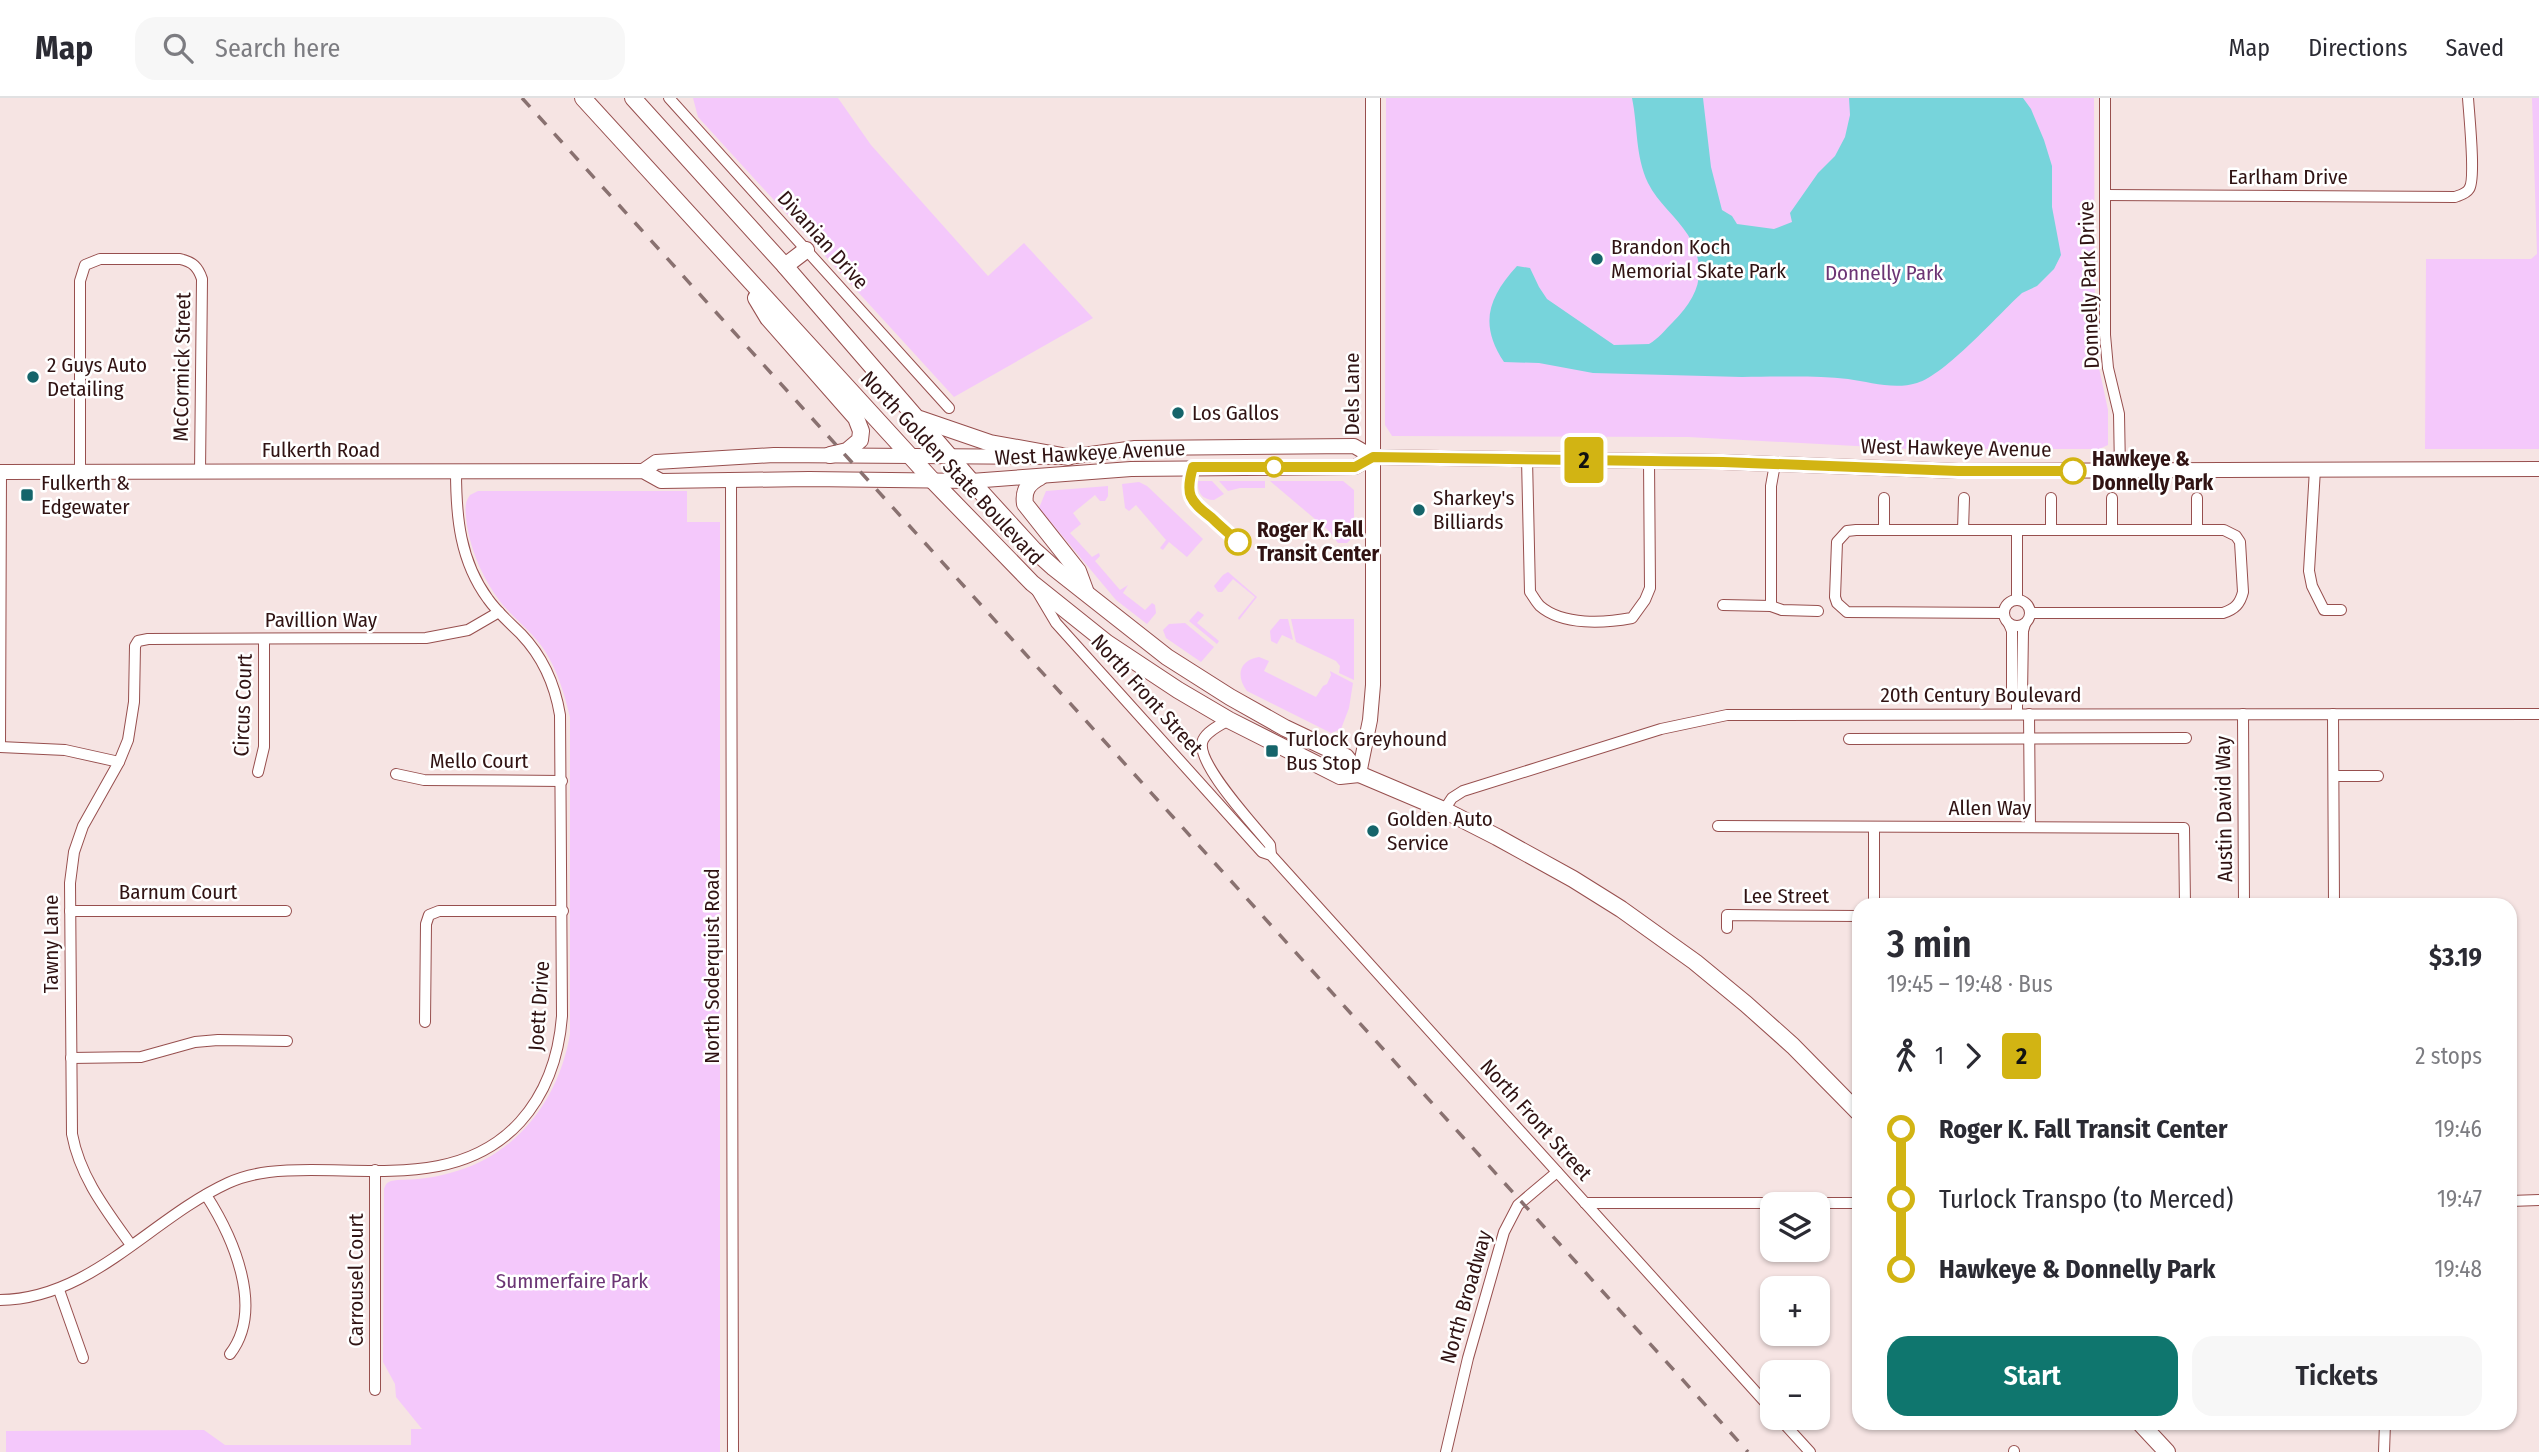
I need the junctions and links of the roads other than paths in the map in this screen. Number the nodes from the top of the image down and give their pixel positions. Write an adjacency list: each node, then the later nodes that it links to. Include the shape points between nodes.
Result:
1 (634, 98): 9 (main road, North Golden State Boulevard)
2 (669, 98): 8 (street, Divanian Drive)
3 (1373, 98): 17 (street, Dels Lane)
4 (2105, 98): 7 (street, Donnelly Park Drive)
5 (2469, 98): 7 (street, Earlham Drive, via 2473,177 2469,190 2455,197)
6 (590, 100): 10 (main road, North Golden State Boulevard)
7 (2105, 195): 23 (street, Donnelly Park Drive, via 2105,345 2119,414)
8 (806, 250): 9 (main road); 11 (street, Divanian Drive)
9 (785, 266): 12 (main road, North Golden State Boulevard)
10 (738, 269): 13 (main road, via 768,318 856,418 860,440 851,449); 14 (main road, North Golden State Boulevard)
11 (949, 408)
12 (918, 418): 15 (main road, North Golden State Boulevard); 16 (main road, via 990,443)
13 (830, 455): 14 (street, Fulkerth Road); 25 (street, Fulkerth Road, via 656,462)
14 (910, 455): 15 (street, Fulkerth Road); 31 (main road, North Golden State Boulevard)
15 (951, 457): 16 (street, West Hawkeye Avenue); 32 (main road, North Golden State Boulevard)
16 (1068, 457): 17 (street, West Hawkeye Avenue, via 1135,448 1354,446)
17 (1373, 457): 18 (street, West Hawkeye Avenue); 29 (street, West Hawkeye Avenue, via 1355,467 1146,468); 70 (street, Dels Lane, via 1373,685)
18 (1527, 459): 19 (street, West Hawkeye Avenue); 19 (street, via 1530,592 1540,606 1559,616 1587,621 1632,618 1650,588)
19 (1649, 461): 20 (street, West Hawkeye Avenue)
20 (1775, 464): 23 (street, West Hawkeye Avenue, via 1945,471); 48 (street)
21 (2315, 469): 22 (street, West Hawkeye Avenue); 23 (street, West Hawkeye Avenue); 49 (street, via 2309,571 2324,610)
22 (2539, 469)
23 (2120, 470)
24 (456, 471): 25 (street, Fulkerth Road); 28 (street, Fulkerth Road); 52 (street, Joett Drive, via 464,552)
25 (643, 471): 30 (street, Fulkerth Road, via 662,481)
26 (1, 472): 27 (street, Fulkerth Road); 50 (street)
27 (80, 472): 28 (street, Fulkerth Road); 28 (street, McCormick Street, via 80,281 85,265 100,258 180,259 195,265 202,279)
28 (200, 472)
29 (1040, 477): 32 (street, West Hawkeye Avenue); 45 (main road, via 1027,488 1025,504 1078,571)
30 (731, 480): 31 (street, Fulkerth Road); 109 (street, North Soderquist Road)
31 (933, 481): 32 (street, West Hawkeye Avenue); 44 (main road, North Golden State Boulevard)
32 (971, 481): 45 (main road, North Golden State Boulevard, via 1034,551)
33 (1884, 498): 38 (street)
34 (1964, 498): 39 (street)
35 (2051, 498): 41 (street)
36 (2112, 498): 42 (street)
37 (2197, 498): 43 (street)
38 (1884, 530): 39 (street); 53 (street, via 1847,531 1837,542 1835,597 1841,608 1853,613)
39 (1964, 530): 40 (street)
40 (2017, 530): 41 (street); 46 (street)
41 (2051, 530): 42 (street)
42 (2112, 530): 43 (street)
43 (2197, 530): 54 (street, via 2224,530 2240,542 2243,592 2231,611)
44 (1032, 583): 62 (main road, North Golden State Boulevard, via 1140,666); 78 (street, North Front Street, via 1056,623 1262,852)
45 (1085, 590): 70 (main road, North Golden State Boulevard, via 1189,672 1266,718 1346,757)
46 (2017, 600): 53 (street, via 2006,605); 54 (street, via 2028,605)
47 (1724, 606): 48 (street)
48 (1771, 606): 51 (street)
49 (2341, 610)
50 (0, 611): 66 (street)
51 (1818, 611)
52 (499, 612): 56 (street, Pavillion Way, via 468,630 426,638); 73 (street, Joett Drive, via 533,648 550,679 560,715)
53 (2004, 613): 55 (street)
54 (2028, 618): 55 (street, via 2017,626); 58 (street, via 2023,631)
55 (2009, 624): 58 (street, via 2012,695)
56 (264, 639): 57 (street, Pavillion Way); 68 (street, Circus Court, via 264,747)
57 (138, 641): 67 (street, Tawny Lane, via 132,719)
58 (2021, 710): 59 (street, 20th Century Boulevard); 63 (street); 74 (street, 20th Century Boulevard, via 1712,717 1463,791)
59 (2243, 714): 60 (street, 20th Century Boulevard); 81 (street, Austin David Way)
60 (2333, 714): 61 (street, 20th Century Boulevard); 71 (street)
61 (2539, 714)
62 (1229, 720): 70 (main road, North Golden State Boulevard, via 1340,776); 78 (street, North Front Street, via 1205,737 1202,754 1270,845)
63 (2029, 738): 64 (street); 65 (street); 77 (street)
64 (2186, 738)
65 (1849, 739)
66 (0, 747): 67 (street, via 65,750)
67 (119, 762): 83 (street, Tawny Lane, via 77,842)
68 (258, 772)
69 (396, 774): 73 (street, Mello Court, via 424,780)
70 (1359, 774): 74 (main road, North Golden State Boulevard)
71 (2334, 776): 72 (street); 82 (street)
72 (2378, 776)
73 (562, 781): 85 (street, Joett Drive)
74 (1444, 810): 91 (main road, North Golden State Boulevard, via 1573,878 1669,942 1793,1046)
75 (1718, 826): 76 (street, Allen Way)
76 (1874, 827): 77 (street, Allen Way); 79 (street)
77 (2030, 827): 80 (street, Allen Way, via 2184,828)
78 (1271, 855): 93 (street, North Front Street)
79 (1874, 898)
80 (2185, 898)
81 (2244, 898)
82 (2334, 898)
83 (70, 911): 84 (street, Barnum Court); 90 (street, Tawny Lane)
84 (286, 911)
85 (563, 911): 88 (street, via 439,911 429,915); 92 (street, Joett Drive, via 560,1036 549,1077 535,1103 508,1134 463,1160 432,1169)
86 (1852, 916): 87 (street, Lee Street, via 1727,915)
87 (1727, 929)
88 (425, 1022)
89 (287, 1041): 90 (street, via 206,1041 132,1058)
90 (71, 1058): 99 (street, Tawny Lane, via 71,1126 79,1161)
91 (1852, 1106)
92 (375, 1170): 94 (street, Joett Drive, via 265,1172 237,1179); 104 (street, Carrousel Court)
93 (1557, 1172): 97 (street, North Front Street); 110 (street, North Broadway, via 1522,1202 1507,1224)
94 (206, 1195): 99 (street, Joett Drive); 102 (street, via 229,1237 244,1295 243,1329)
95 (2539, 1200): 96 (street)
96 (2517, 1201)
97 (1585, 1203): 98 (street); 105 (street, North Front Street)
98 (1852, 1203)
99 (131, 1245): 100 (street, Joett Drive)
100 (59, 1290): 101 (street, Joett Drive); 103 (street)
101 (0, 1300)
102 (230, 1354)
103 (83, 1358)
104 (375, 1391)
105 (1760, 1397)
106 (1790, 1430): 111 (street)
107 (2147, 1430): 112 (main road)
108 (2385, 1430): 113 (street)
109 (733, 1452)
110 (1446, 1452)
111 (1810, 1452)
112 (2167, 1452)
113 (2384, 1452)

